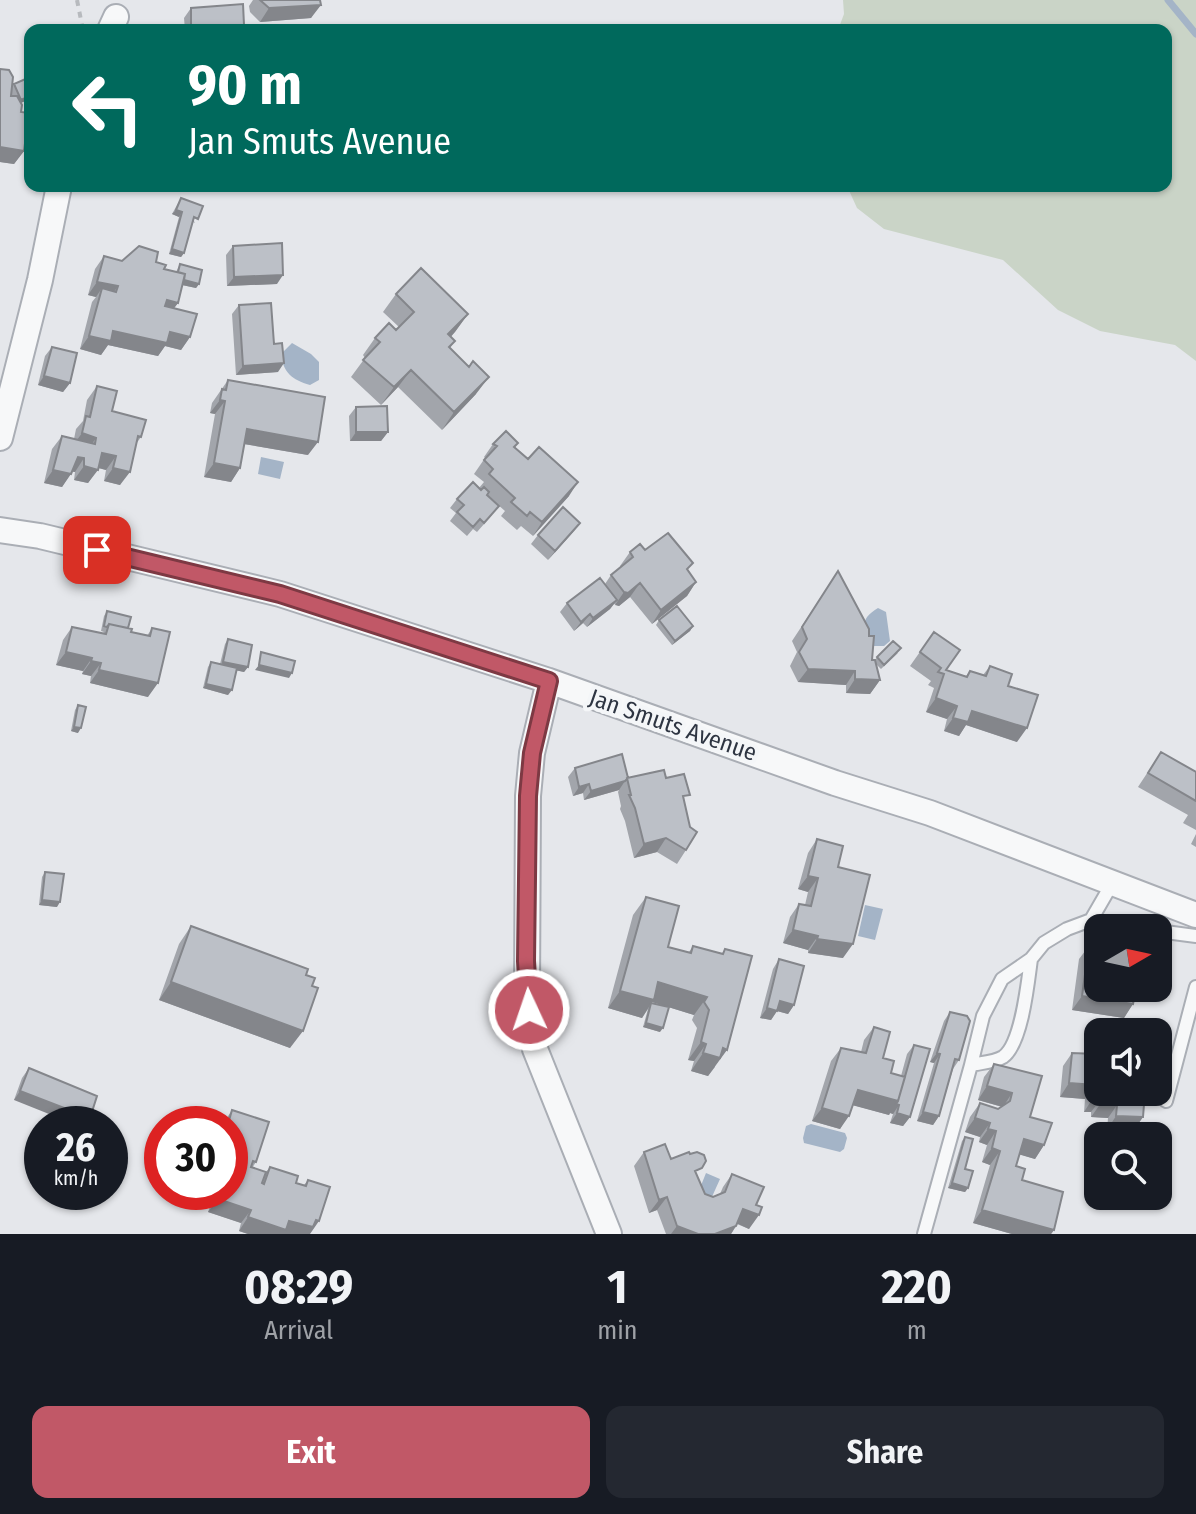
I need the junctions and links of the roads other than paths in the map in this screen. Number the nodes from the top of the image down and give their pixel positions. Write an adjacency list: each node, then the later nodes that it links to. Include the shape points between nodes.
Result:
1 (58, 192): 2 (street)
2 (0, 438)
3 (0, 530): 4 (street, Jan Smuts Avenue, via 280,594)
4 (549, 681): 5 (street, Jan Smuts Avenue); 15 (street, via 528,796 527,992 539,1060)
5 (1113, 882): 6 (lane); 7 (street, Jan Smuts Avenue)
6 (1094, 914)
7 (1196, 915)
8 (1084, 923): 11 (lane, via 1044,943)
9 (1172, 933): 10 (lane)
10 (1196, 936)
11 (1031, 959): 13 (lane, via 1002,979 983,1016); 13 (lane, via 1026,1002 1011,1046 1002,1058)
12 (1196, 987): 14 (lane)
13 (971, 1065): 16 (lane)
14 (1172, 1078)
15 (609, 1234)
16 (924, 1234)

